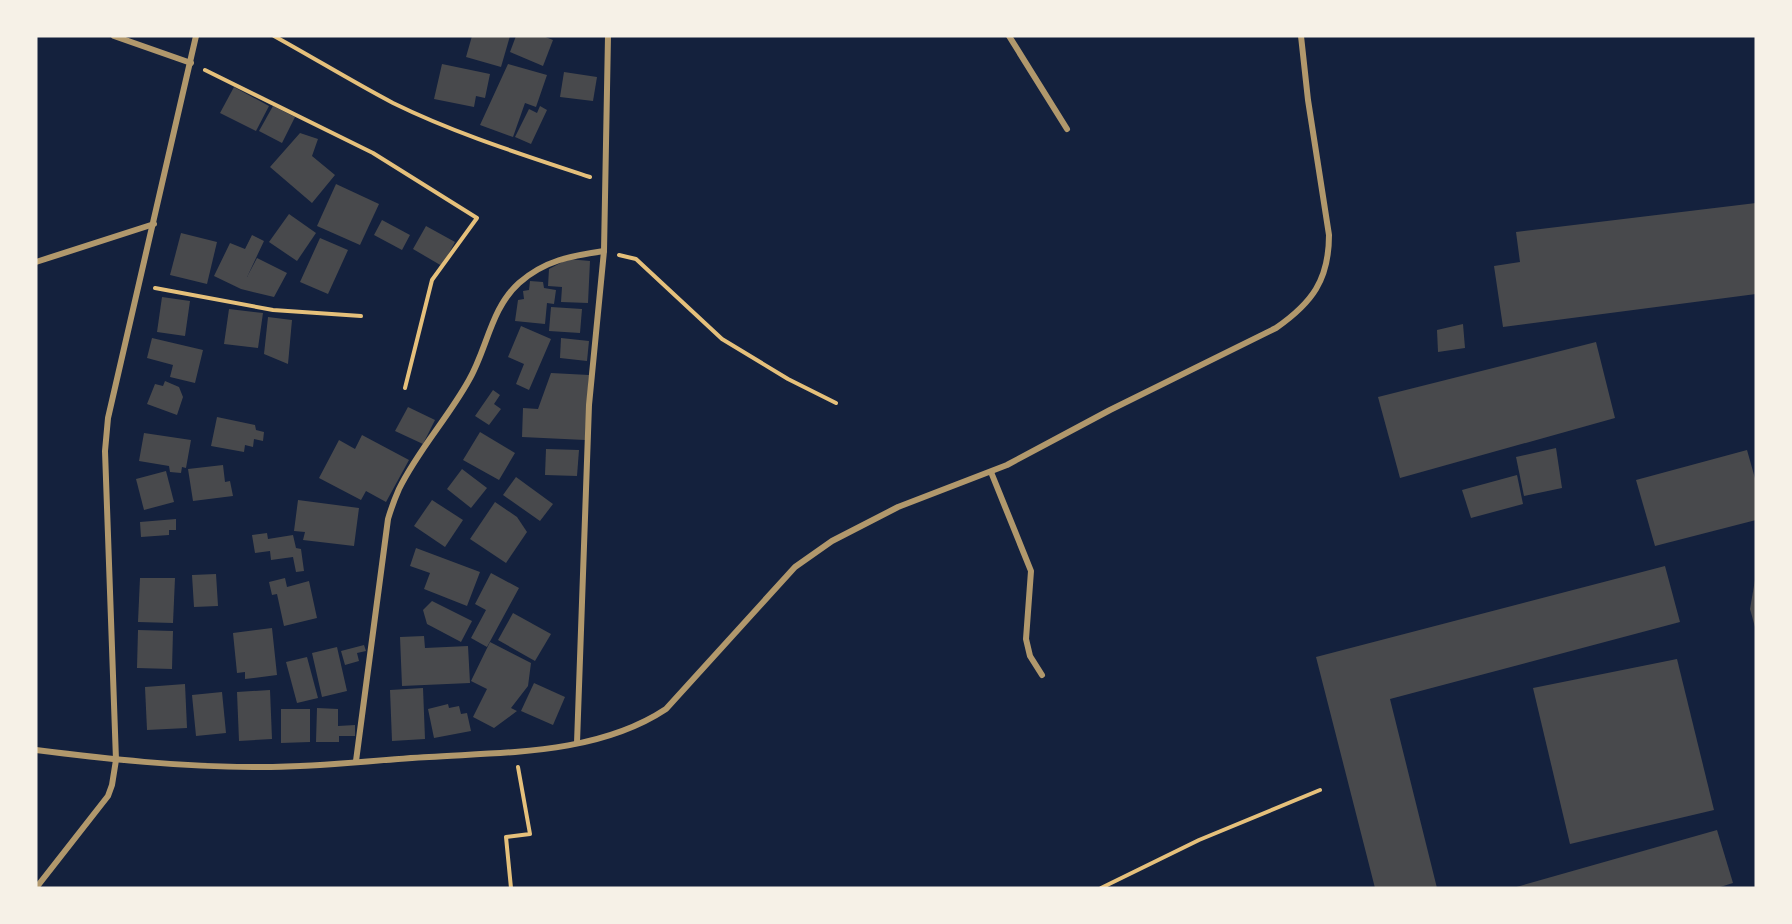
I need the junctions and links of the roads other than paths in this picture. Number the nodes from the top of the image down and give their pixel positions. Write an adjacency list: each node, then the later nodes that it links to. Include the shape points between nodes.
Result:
1 (114, 36): 6 (street)
2 (196, 36): 6 (street)
3 (608, 36): 9 (street)
4 (1009, 36): 7 (street)
5 (1300, 36): 11 (street, via 1329,235 1329,257 1316,290 1292,318 1276,328)
6 (191, 63): 8 (street)
7 (1067, 129)
8 (154, 224): 10 (street); 15 (street, via 108,418 105,451)
9 (604, 251): 13 (street, via 589,405); 16 (street, via 553,261 509,294 499,308 470,380 399,488 388,519)
10 (36, 262)
11 (991, 472): 12 (street, via 1031,571 1026,639 1030,656); 13 (street, via 898,507 832,541 795,567 666,710 624,731)
12 (1042, 675)
13 (578, 743): 16 (street, via 515,752)
14 (36, 750): 15 (street)
15 (116, 760): 16 (street, via 252,767); 17 (street, via 108,796)
16 (356, 761)
17 (36, 888)

